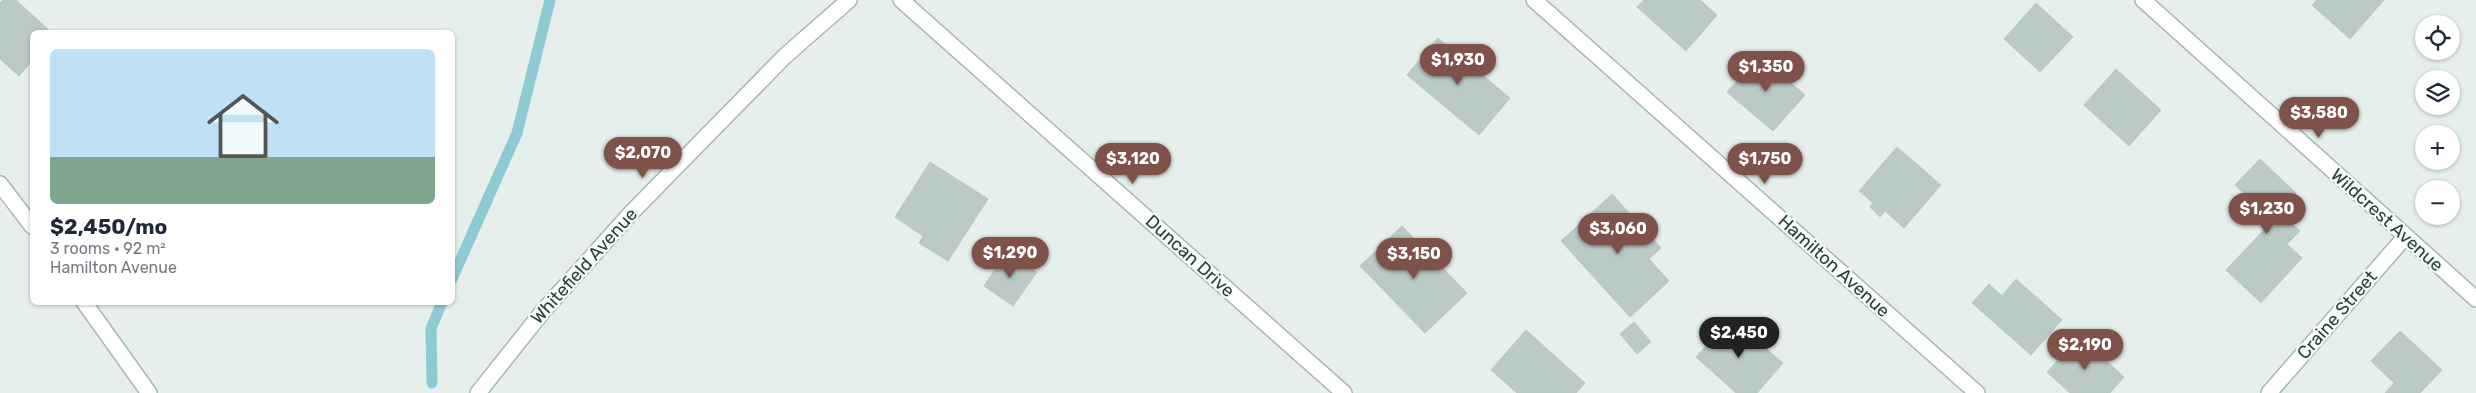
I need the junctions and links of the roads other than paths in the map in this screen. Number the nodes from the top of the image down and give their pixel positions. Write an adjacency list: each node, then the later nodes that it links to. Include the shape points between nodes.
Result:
1 (848, 0): 11 (street, Whitefield Avenue, via 785,56 632,212 544,310)
2 (902, 0): 12 (street, Duncan Drive)
3 (1534, 0): 13 (street, Hamilton Avenue)
4 (2143, 0): 7 (street, Wildcrest Avenue)
5 (0, 184): 6 (street)
6 (30, 223)
7 (2405, 237): 8 (street, Wildcrest Avenue); 14 (street, Craine Street)
8 (2476, 299)
9 (86, 305): 10 (street)
10 (149, 393)
11 (478, 393)
12 (1344, 393)
13 (1977, 393)
14 (2269, 393)

